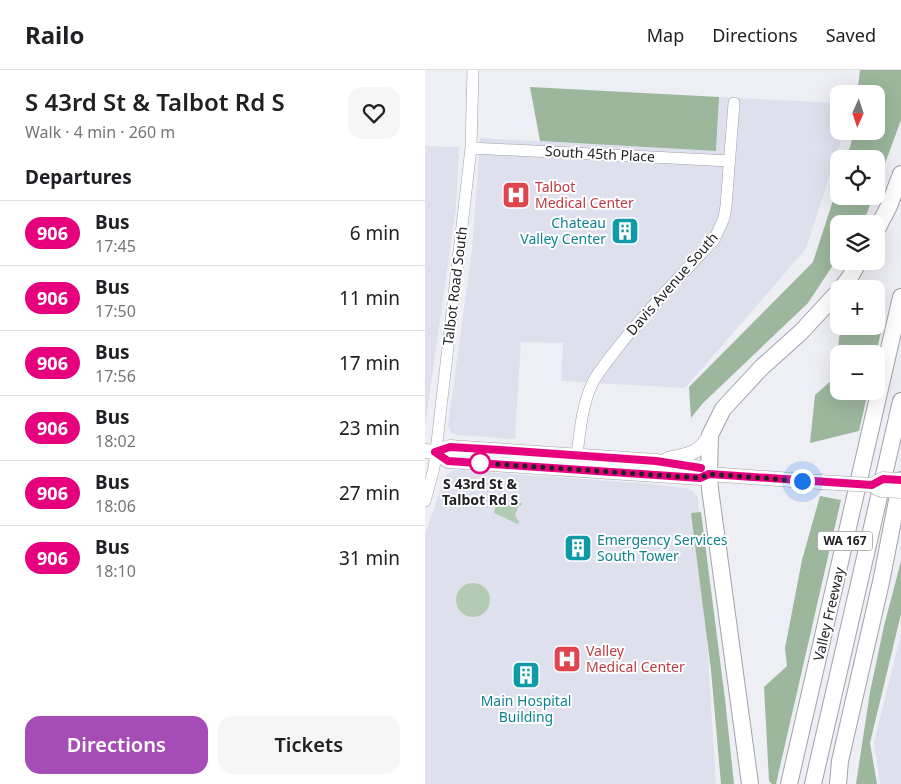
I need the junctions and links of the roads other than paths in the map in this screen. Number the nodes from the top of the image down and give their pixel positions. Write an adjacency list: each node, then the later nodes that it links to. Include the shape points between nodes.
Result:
1 (473, 70): 3 (street, Talbot Road South)
2 (734, 103): 4 (street, Davis Avenue South)
3 (471, 148): 4 (street, South 45th Place); 12 (street, Talbot Road South)
4 (730, 161): 13 (street, Davis Avenue South, via 724,218 714,240 600,371 587,399)
5 (901, 174): 6 (highway)
6 (884, 215)
7 (901, 297): 21 (highway, Valley Freeway / WA 167)
8 (830, 301): 11 (highway, via 728,401)
9 (901, 328): 22 (highway)
10 (901, 401): 23 (highway, Valley Freeway / WA 167)
11 (710, 435): 14 (main road, via 704,446 691,454); 15 (highway)
12 (430, 451): 13 (main road, via 450,447); 15 (main road, via 448,461 700,478); 19 (street, Talbot Road South, via 432,474)
13 (577, 455): 14 (main road)
14 (656, 461): 15 (main road, via 701,468)
15 (709, 474): 17 (main road, bridge); 20 (highway)
16 (901, 480): 17 (main road, bridge, via 883,479); 24 (highway, via 840,761)
17 (872, 485): 18 (main road, bridge, via 881,490)
18 (901, 491)
19 (425, 501)
20 (750, 784)
21 (789, 784)
22 (797, 784)
23 (813, 784)
24 (838, 784)

